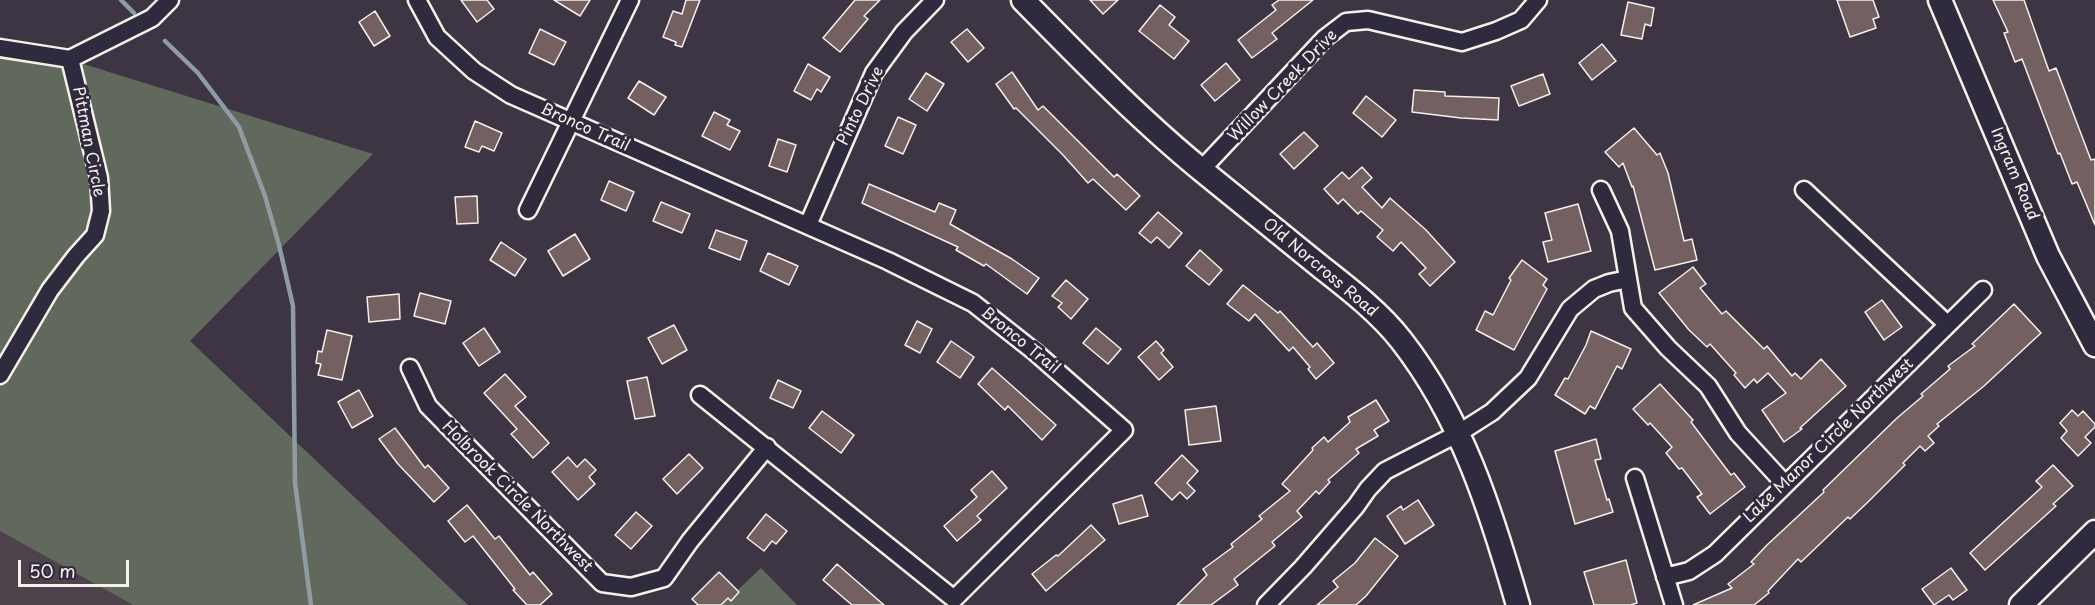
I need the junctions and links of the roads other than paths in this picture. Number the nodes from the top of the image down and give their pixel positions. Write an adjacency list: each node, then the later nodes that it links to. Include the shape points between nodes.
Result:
1 (170, 0): 9 (street, via 152,18)
2 (417, 0): 10 (street, Bronco Trail, via 438,37 474,71 511,95)
3 (630, 0): 10 (street)
4 (935, 0): 15 (street, Pinto Drive, via 904,32 874,73)
5 (1023, 0): 11 (street, Old Norcross Road)
6 (1538, 0): 11 (street, Willow Creek Drive, via 1521,20 1462,42 1368,20 1346,22 1325,39)
7 (1940, 0): 19 (street, Ingram Road, via 2048,256)
8 (0, 48): 9 (street)
9 (70, 59): 21 (street, Pittman Circle, via 99,178 101,211 95,235 50,290)
10 (571, 123): 14 (street); 15 (street, Bronco Trail)
11 (1201, 170): 23 (street, Old Norcross Road, via 1384,321 1436,390)
12 (1601, 189): 16 (street, via 1620,231)
13 (1804, 190): 18 (street)
14 (528, 210)
15 (808, 225): 24 (street, Bronco Trail, via 973,303 1124,430 954,599)
16 (1628, 279): 23 (street, via 1593,289 1570,309 1528,378 1492,412); 26 (street, via 1633,308 1708,386 1738,433)
17 (1983, 290): 18 (street, Lake Manor Circle Northwest)
18 (1947, 324): 26 (street, Lake Manor Circle Northwest)
19 (2095, 345)
20 (410, 368): 24 (street, Holbrook Circle Northwest, via 428,406 602,583 632,587 664,578)
21 (0, 375)
22 (700, 395): 24 (street, Bronco Trail)
23 (1459, 432): 29 (street, via 1385,471); 30 (street, Old Norcross Road)
24 (767, 447)
25 (1635, 478): 28 (street)
26 (1785, 484): 28 (street, Lake Manor Circle Northwest, via 1715,554 1689,570)
27 (2095, 532): 32 (street)
28 (1665, 577): 31 (street)
29 (1266, 605)
30 (1518, 605)
31 (1674, 605)
32 (2021, 605)

